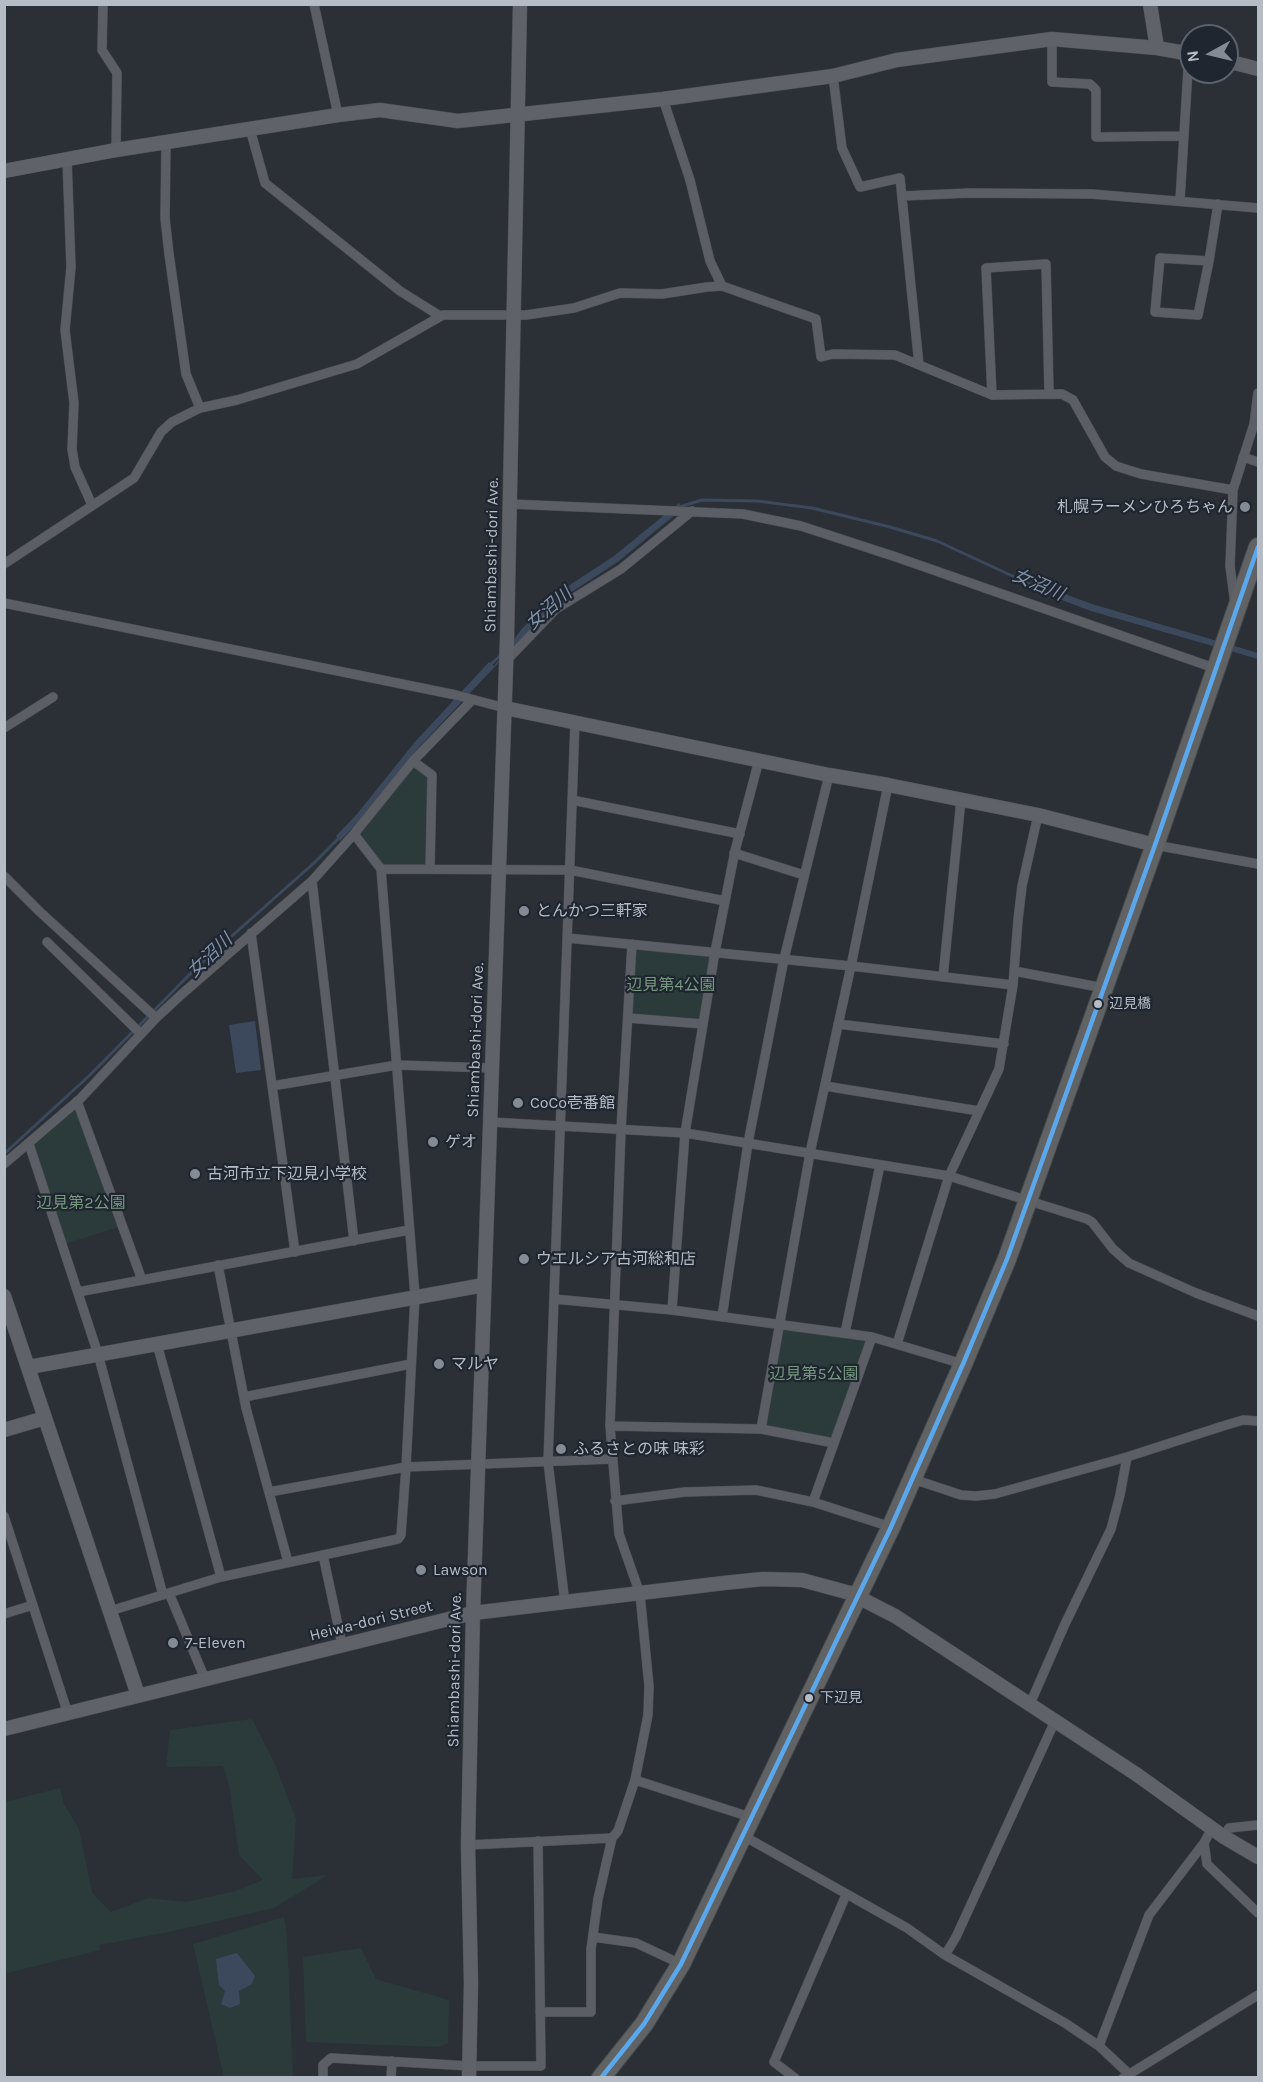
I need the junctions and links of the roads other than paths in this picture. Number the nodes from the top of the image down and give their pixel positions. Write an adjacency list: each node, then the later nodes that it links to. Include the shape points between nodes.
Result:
1 (103, 4): 18 (street, via 102,50 117,73)
2 (314, 4): 14 (street)
3 (520, 4): 13 (street, Shiambashi-dori Ave.)
4 (1150, 4): 6 (street)
5 (1052, 39): 6 (street); 10 (street, via 897,60); 16 (street, via 1052,82 1090,84 1096,90 1096,137)
6 (1156, 48): 7 (street)
7 (1179, 51)
8 (1239, 64): 9 (street)
9 (1258, 69)
10 (833, 76): 12 (street); 21 (street, via 842,148 860,187 900,178)
11 (1188, 84): 16 (street)
12 (663, 99): 13 (street); 26 (street, via 690,180 710,261)
13 (518, 114): 14 (street, via 458,121 380,110); 27 (street, Shiambashi-dori Ave.)
14 (338, 115): 15 (street)
15 (250, 129): 17 (street); 28 (street, via 265,183 400,291)
16 (1184, 136): 22 (street)
17 (166, 143): 18 (street); 33 (street, via 165,218 169,254 186,374)
18 (116, 150): 19 (street)
19 (68, 159): 20 (street); 38 (street, via 71,267 65,330 74,403 72,449 75,467)
20 (4, 171)
21 (903, 196): 22 (street, via 1092,194); 29 (street)
22 (1180, 200): 23 (street)
23 (1218, 204): 24 (street); 25 (street)
24 (1258, 208)
25 (1209, 261): 25 (street, via 1198,315 1155,312 1160,258)
26 (722, 286): 27 (street, via 662,294 620,293 574,308); 29 (street, via 816,319 821,357 883,354)
27 (514, 315): 28 (street); 37 (street, Shiambashi-dori Ave.)
28 (440, 316): 33 (street, via 357,364)
29 (919, 364): 32 (street)
30 (1049, 393): 32 (street); 32 (street, via 1046,264 986,268); 36 (street, via 1062,393 1073,400 1105,457 1116,466)
31 (1258, 393): 34 (street)
32 (992, 395)
33 (200, 408): 38 (street, via 171,422 134,478)
34 (1244, 457): 35 (street); 36 (street)
35 (1258, 462)
36 (1233, 490): 43 (street, via 1230,566 1233,603)
37 (510, 504): 39 (street); 45 (street, Shiambashi-dori Ave.)
38 (92, 505): 41 (street)
39 (688, 511): 44 (street, via 743,514 801,526); 45 (street, via 621,569 556,609)
40 (1258, 547): 43 (highway)
41 (4, 564)
42 (4, 603): 47 (street)
43 (1238, 609): 44 (highway)
44 (1222, 653): 60 (highway)
45 (506, 659): 48 (street, Shiambashi-dori Ave.)
46 (53, 697): 50 (street)
47 (469, 699): 48 (street); 51 (street)
48 (505, 708): 49 (street); 65 (street, Shiambashi-dori Ave.)
49 (575, 722): 52 (street); 55 (street)
50 (4, 728)
51 (413, 760): 58 (street); 64 (street, via 432,775)
52 (759, 760): 53 (street); 59 (street)
53 (829, 775): 54 (street); 67 (street)
54 (888, 785): 56 (street); 78 (street)
55 (572, 800): 59 (street); 66 (street)
56 (961, 800): 57 (street); 80 (street)
57 (1038, 815): 60 (street); 79 (street, via 1022,886)
58 (354, 834): 63 (street); 69 (street)
59 (740, 834): 61 (street)
60 (1155, 845): 62 (street); 83 (highway)
61 (734, 853): 67 (street); 70 (street)
62 (1258, 864)
63 (381, 869): 64 (street); 90 (street)
64 (430, 869): 65 (street)
65 (499, 870): 66 (street); 91 (street, Shiambashi-dori Ave.)
66 (570, 870): 70 (street); 72 (street)
67 (804, 875): 76 (street)
68 (4, 876): 77 (street)
69 (312, 880): 71 (street); 92 (street)
70 (725, 901): 75 (street)
71 (251, 933): 84 (street); 93 (street)
72 (567, 938): 74 (street); 98 (street)
73 (47, 942): 81 (street)
74 (632, 944): 75 (street); 85 (street)
75 (715, 952): 76 (street); 86 (street)
76 (784, 959): 78 (street); 101 (street)
77 (98, 965): 81 (street); 84 (street)
78 (851, 966): 80 (street); 87 (street)
79 (1014, 971): 82 (street); 83 (street)
80 (943, 977): 82 (street)
81 (84, 978): 88 (street)
82 (1013, 985): 89 (street)
83 (1104, 988): 107 (highway)
84 (156, 1018): 88 (street)
85 (628, 1018): 86 (street); 99 (street)
86 (703, 1024): 100 (street)
87 (838, 1024): 89 (street); 94 (street)
88 (141, 1034): 95 (street)
89 (1004, 1044): 96 (street, via 999,1069)
90 (397, 1065): 91 (street); 92 (street); 108 (street)
91 (492, 1068): 97 (street, Shiambashi-dori Ave.)
92 (335, 1076): 93 (street); 109 (street)
93 (272, 1086): 110 (street)
94 (825, 1086): 96 (street); 103 (street)
95 (77, 1101): 102 (street); 112 (street)
96 (979, 1111): 106 (street)
97 (490, 1122): 98 (street); 113 (street, Shiambashi-dori Ave.)
98 (560, 1125): 99 (street); 117 (street)
99 (621, 1130): 100 (street); 118 (street)
100 (685, 1133): 101 (street); 119 (street)
101 (748, 1143): 103 (street); 121 (street)
102 (29, 1144): 104 (street); 114 (street)
103 (810, 1153): 105 (street); 122 (street)
104 (4, 1164)
105 (880, 1165): 106 (street); 124 (street)
106 (949, 1176): 107 (street); 127 (street)
107 (1027, 1201): 120 (street, via 1087,1219 1129,1263); 130 (highway)
108 (409, 1230): 109 (street); 116 (street)
109 (354, 1241): 110 (street)
110 (295, 1252): 111 (street)
111 (219, 1265): 112 (street); 123 (street)
112 (142, 1280): 114 (street)
113 (483, 1285): 116 (street); 142 (street, Shiambashi-dori Ave.)
114 (78, 1292): 128 (street)
115 (4, 1296): 131 (street)
116 (415, 1296): 123 (street); 129 (street)
117 (554, 1299): 118 (street); 141 (street)
118 (615, 1303): 119 (street); 135 (street)
119 (672, 1310): 121 (street)
120 (1258, 1316)
121 (722, 1317): 122 (street)
122 (779, 1325): 124 (street); 136 (street)
123 (231, 1331): 126 (street); 132 (street)
124 (845, 1333): 125 (street)
125 (872, 1337): 127 (street); 138 (street)
126 (157, 1344): 128 (street); 152 (street)
127 (897, 1344): 130 (street)
128 (98, 1354): 131 (street); 153 (street)
129 (411, 1364): 132 (street); 143 (street)
130 (963, 1365): 144 (highway)
131 (29, 1367): 133 (street)
132 (244, 1397): 145 (street)
133 (45, 1418): 137 (street); 158 (street)
134 (1258, 1421): 139 (street, via 1243,1420)
135 (610, 1426): 136 (street); 140 (street)
136 (761, 1429): 138 (street)
137 (4, 1430)
138 (834, 1443): 147 (street)
139 (1127, 1457): 144 (street, via 976,1496 961,1495); 164 (street, via 1111,1529)
140 (612, 1460): 141 (street); 146 (street)
141 (548, 1462): 142 (street); 156 (street)
142 (478, 1464): 143 (street); 159 (street, Shiambashi-dori Ave.)
143 (406, 1467): 145 (street); 150 (street, via 398,1539)
144 (914, 1479): 149 (highway)
145 (269, 1492): 151 (street)
146 (615, 1500): 147 (street, via 685,1492 756,1490); 154 (street, via 619,1533)
147 (813, 1502): 149 (street)
148 (4, 1516): 157 (street)
149 (891, 1527): 155 (highway)
150 (323, 1555): 151 (street); 161 (street)
151 (288, 1562): 152 (street)
152 (221, 1577): 153 (street)
153 (166, 1594): 158 (street); 162 (street)
154 (640, 1594): 155 (street, Heiwa-dori Street, via 764,1579 802,1580); 156 (street, Heiwa-dori Street); 168 (street, via 649,1686 648,1715)
155 (856, 1597): 164 (street, Heiwa-dori Street, via 895,1616); 169 (highway)
156 (565, 1603): 159 (street, Heiwa-dori Street)
157 (33, 1605): 160 (street); 165 (street)
158 (110, 1611): 163 (street)
159 (473, 1613): 161 (street, Heiwa-dori Street); 177 (street, Shiambashi-dori Ave.)
160 (4, 1614)
161 (342, 1644): 162 (street, Heiwa-dori Street)
162 (205, 1679): 163 (street, Heiwa-dori Street)
163 (138, 1695): 165 (street, Heiwa-dori Street)
164 (1030, 1704): 166 (street, Heiwa-dori Street)
165 (68, 1714): 167 (street, Heiwa-dori Street)
166 (1054, 1721): 171 (street, Heiwa-dori Street); 182 (street)
167 (4, 1729)
168 (635, 1780): 169 (street); 174 (street)
169 (750, 1817): 172 (highway)
170 (1258, 1825): 173 (street, via 1229,1828)
171 (1212, 1828): 173 (street, Heiwa-dori Street); 176 (street)
172 (742, 1835): 179 (street); 183 (highway)
173 (1224, 1837): 178 (street, Heiwa-dori Street)
174 (612, 1838): 175 (street); 181 (street)
175 (538, 1841): 177 (street); 185 (street)
176 (1204, 1843): 180 (street, via 1207,1864); 186 (street, via 1149,1915)
177 (468, 1845): 188 (street, Shiambashi-dori Ave.)
178 (1258, 1857)
179 (846, 1895): 182 (street, via 907,1928); 193 (street, via 774,2062)
180 (1258, 1913)
181 (592, 1937): 183 (street, via 636,1942); 185 (street, via 591,2012)
182 (945, 1955): 186 (street)
183 (681, 1964): 192 (highway, via 644,2024)
184 (1258, 1995): 189 (street)
185 (540, 2012): 188 (street, via 541,2066)
186 (1099, 2046): 189 (street)
187 (392, 2061): 188 (street); 190 (street, via 331,2058 324,2065); 191 (street)
188 (470, 2072)
189 (1126, 2076)
190 (322, 2078)
191 (391, 2078)
192 (601, 2078)
193 (795, 2078)

